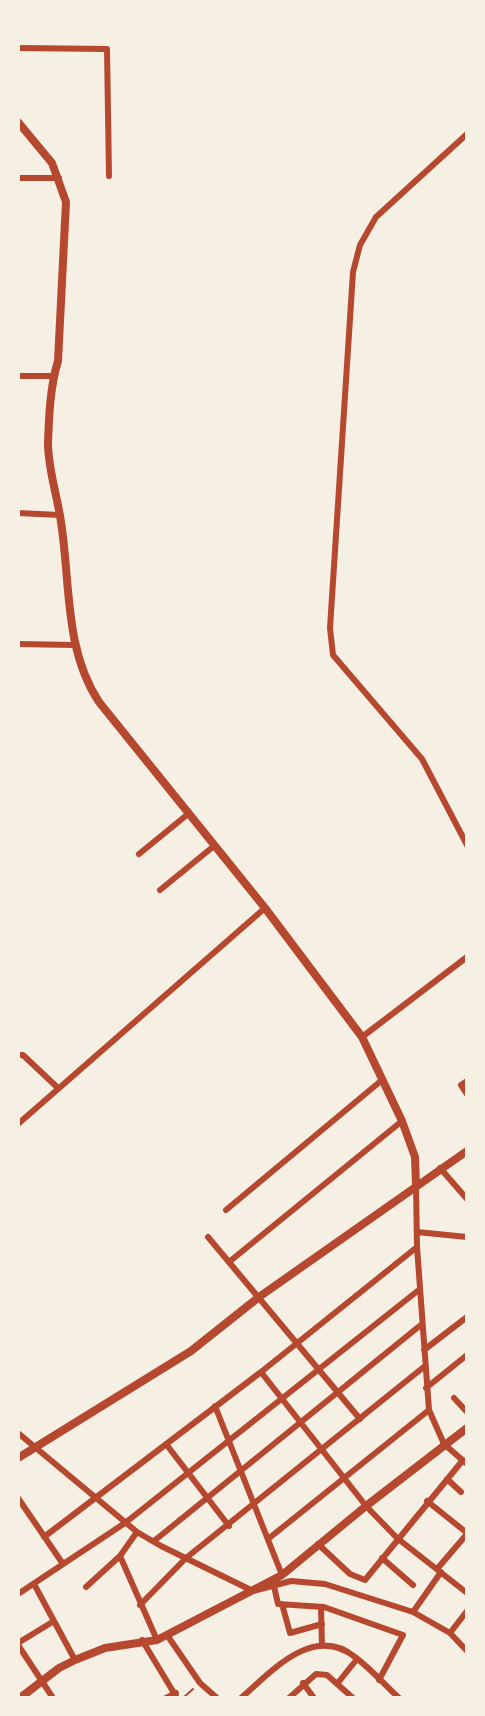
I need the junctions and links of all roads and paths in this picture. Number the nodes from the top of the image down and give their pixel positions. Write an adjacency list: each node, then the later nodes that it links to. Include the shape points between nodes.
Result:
1 (18, 48): 4 (street, via 107,49)
2 (18, 122): 6 (street)
3 (467, 134): 14 (street, via 376,217 360,245 353,272 330,628 333,656 423,759)
4 (109, 176)
5 (18, 178): 6 (street)
6 (60, 178): 8 (street, via 66,202)
7 (18, 376): 8 (street)
8 (54, 376): 10 (street, via 48,445)
9 (18, 513): 10 (street)
10 (60, 514): 12 (street)
11 (18, 644): 12 (street)
12 (74, 645): 13 (street, via 85,680 99,702)
13 (188, 814): 15 (street); 16 (street)
14 (467, 845)
15 (214, 846): 17 (street); 18 (street)
16 (139, 854)
17 (160, 890)
18 (265, 908): 20 (street); 24 (street)
19 (467, 957): 20 (street)
20 (362, 1037): 22 (street)
21 (18, 1055): 24 (street, via 23,1055)
22 (382, 1080): 26 (street); 32 (street)
23 (467, 1081): 25 (street, via 461,1085)
24 (58, 1088): 27 (street)
25 (467, 1094)
26 (402, 1120): 30 (street, via 415,1157); 37 (street)
27 (18, 1124)
28 (467, 1151): 29 (street)
29 (440, 1168): 30 (street); 31 (street)
30 (416, 1185): 33 (street); 39 (street)
31 (467, 1199)
32 (226, 1210)
33 (417, 1232): 35 (street); 36 (street)
34 (208, 1237): 37 (street)
35 (467, 1237)
36 (417, 1247): 38 (street); 42 (street)
37 (228, 1262): 39 (street)
38 (420, 1288): 41 (street); 46 (street)
39 (259, 1297): 42 (street); 62 (street, via 191,1351)
40 (467, 1317): 43 (street)
41 (422, 1324): 43 (street); 49 (street)
42 (297, 1342): 46 (street); 47 (street)
43 (424, 1350): 45 (street)
44 (467, 1355): 48 (street)
45 (425, 1366): 48 (street); 55 (street)
46 (320, 1369): 49 (street); 51 (street)
47 (261, 1372): 51 (street); 52 (street)
48 (426, 1388): 53 (street)
49 (339, 1392): 55 (street); 56 (street)
50 (454, 1398): 54 (street)
51 (282, 1399): 56 (street); 59 (street)
52 (215, 1406): 59 (street); 60 (street)
53 (429, 1410): 61 (street); 68 (street)
54 (467, 1412)
55 (360, 1419): 63 (street)
56 (300, 1423): 63 (street); 66 (street)
57 (467, 1428): 61 (street)
58 (18, 1433): 62 (street)
59 (228, 1441): 66 (street); 67 (street)
60 (166, 1444): 67 (street); 73 (street)
61 (444, 1444): 65 (street); 75 (street)
62 (35, 1447): 64 (street); 73 (street)
63 (322, 1450): 68 (street); 76 (street)
64 (18, 1458)
65 (465, 1462): 69 (street)
66 (240, 1472): 72 (street); 76 (street)
67 (188, 1473): 72 (street); 77 (street)
68 (345, 1479): 75 (street); 83 (street)
69 (447, 1479): 70 (street); 74 (street)
70 (461, 1492)
71 (18, 1498): 81 (street)
72 (207, 1498): 78 (street); 84 (street)
73 (96, 1499): 77 (street); 81 (street)
74 (427, 1501): 80 (street); 82 (street)
75 (366, 1506): 82 (street); 85 (street)
76 (253, 1507): 78 (street); 83 (street)
77 (125, 1523): 79 (street); 89 (street)
78 (230, 1526): 87 (street)
79 (137, 1532): 84 (street); 86 (street)
80 (467, 1533): 90 (street)
81 (44, 1537): 89 (street)
82 (397, 1538): 88 (street); 90 (street)
83 (268, 1539): 91 (street)
84 (154, 1541): 87 (street)
85 (318, 1545): 88 (street, via 350,1574 365,1580); 91 (street)
86 (120, 1556): 95 (street); 100 (street)
87 (186, 1558): 96 (street); 100 (street)
88 (382, 1558): 93 (street)
89 (63, 1564): 92 (street)
90 (439, 1571): 97 (street); 103 (street)
91 (282, 1575): 96 (street)
92 (34, 1584): 98 (street); 104 (street)
93 (413, 1585)
94 (274, 1586): 96 (street); 99 (street, via 278,1604); 103 (street, via 291,1581 325,1584)
95 (86, 1587)
96 (253, 1591): 107 (street)
97 (467, 1593)
98 (18, 1594)
99 (282, 1604): 101 (street); 105 (street, via 290,1632)
100 (140, 1605): 109 (street)
101 (321, 1607): 105 (street); 116 (street, via 403,1635)
102 (467, 1611): 106 (street)
103 (413, 1612): 106 (street)
104 (54, 1621): 110 (street); 114 (street)
105 (322, 1624): 111 (street)
106 (450, 1633): 112 (street)
107 (167, 1635): 109 (street); 117 (street)
108 (142, 1640): 109 (street); 114 (street); 120 (street)
109 (157, 1640)
110 (18, 1644): 115 (street)
111 (322, 1646): 113 (street, via 345,1651); 126 (street, via 296,1652)
112 (467, 1651)
113 (357, 1659): 116 (street); 119 (street)
114 (75, 1660): 115 (street)
115 (43, 1680): 121 (street); 122 (street)
116 (379, 1680): 130 (street)
117 (200, 1683): 124 (path); 125 (street)
118 (303, 1683): 119 (street, via 316,1674 327,1675); 127 (street); 128 (street)
119 (337, 1684): 129 (street)
120 (176, 1695): 123 (street)
121 (20, 1698)
122 (53, 1698)
123 (166, 1698)
124 (183, 1698)
125 (217, 1698)
126 (241, 1698)
127 (289, 1698)
128 (314, 1698)
129 (353, 1698)
130 (399, 1698)

